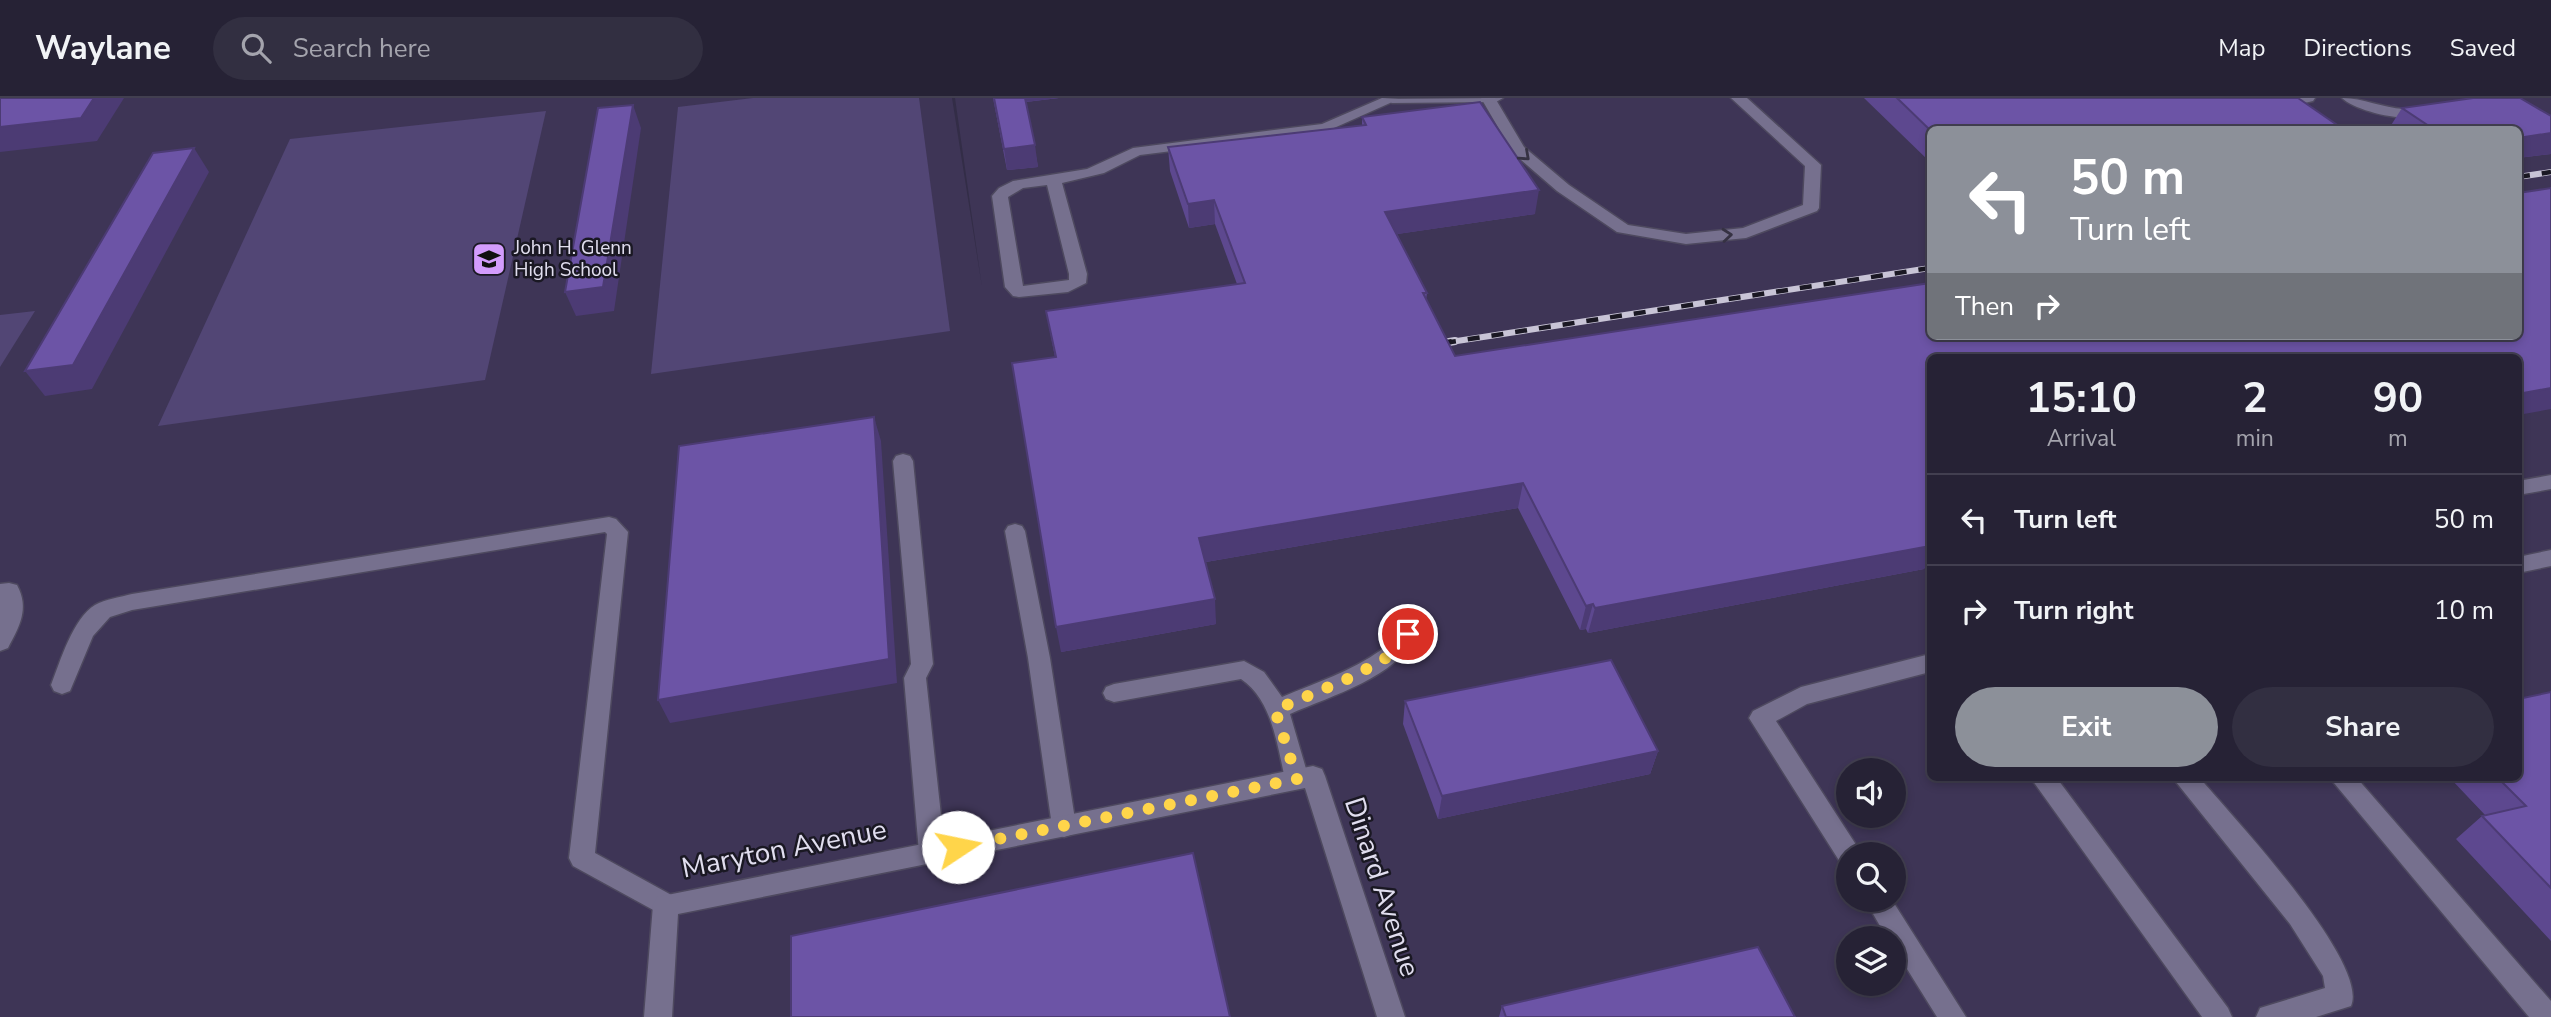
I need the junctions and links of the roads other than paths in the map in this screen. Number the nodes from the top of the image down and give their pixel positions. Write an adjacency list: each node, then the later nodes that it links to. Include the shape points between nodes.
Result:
1 (1496, 98): 6 (street)
2 (1738, 98): 6 (street, one-way to 2, via 1518,150 1563,188 1623,229 1686,239 1746,233 1811,208 1814,165)
3 (2308, 98): 7 (street)
4 (2349, 98): 8 (street, via 2401,115)
5 (1392, 99): 6 (street); 10 (street, via 1325,128 1138,151 1121,156 1108,167)
6 (1488, 99)
7 (2289, 100): 9 (street)
8 (2442, 110)
9 (2312, 116)
10 (1053, 179): 10 (street, via 1016,186 1000,196 1014,287 1019,292 1077,283)
11 (903, 461): 30 (street, via 922,664 915,678)
12 (2551, 482): 13 (street)
13 (2522, 487)
14 (1015, 531): 28 (street)
15 (2551, 558): 16 (street)
16 (2522, 564)
17 (0, 592): 19 (street, via 9,591 13,617)
18 (1408, 634): 23 (street, via 1391,655)
19 (0, 642)
20 (1927, 664): 29 (street, via 1801,696 1761,718)
21 (62, 685): 31 (street, via 84,632 102,611 132,602 609,524 618,532 582,858)
22 (1114, 693): 23 (street, Dinard Avenue, via 1244,670 1268,689)
23 (1275, 710): 24 (street, Dinard Avenue)
24 (1305, 778): 28 (street, Maryton Avenue); 34 (street, Dinard Avenue)
25 (2045, 781): 36 (street)
26 (2187, 781): 37 (street, via 2299,916 2334,972 2341,997)
27 (2344, 781): 38 (street)
28 (1064, 826): 30 (street, Maryton Avenue)
29 (1841, 842)
30 (932, 852): 31 (street, Maryton Avenue)
31 (666, 905): 33 (street, Maryton Avenue)
32 (1886, 912): 35 (street)
33 (658, 1017)
34 (1391, 1017)
35 (1952, 1017)
36 (2218, 1017)
37 (2270, 1017)
38 (2547, 1017)

